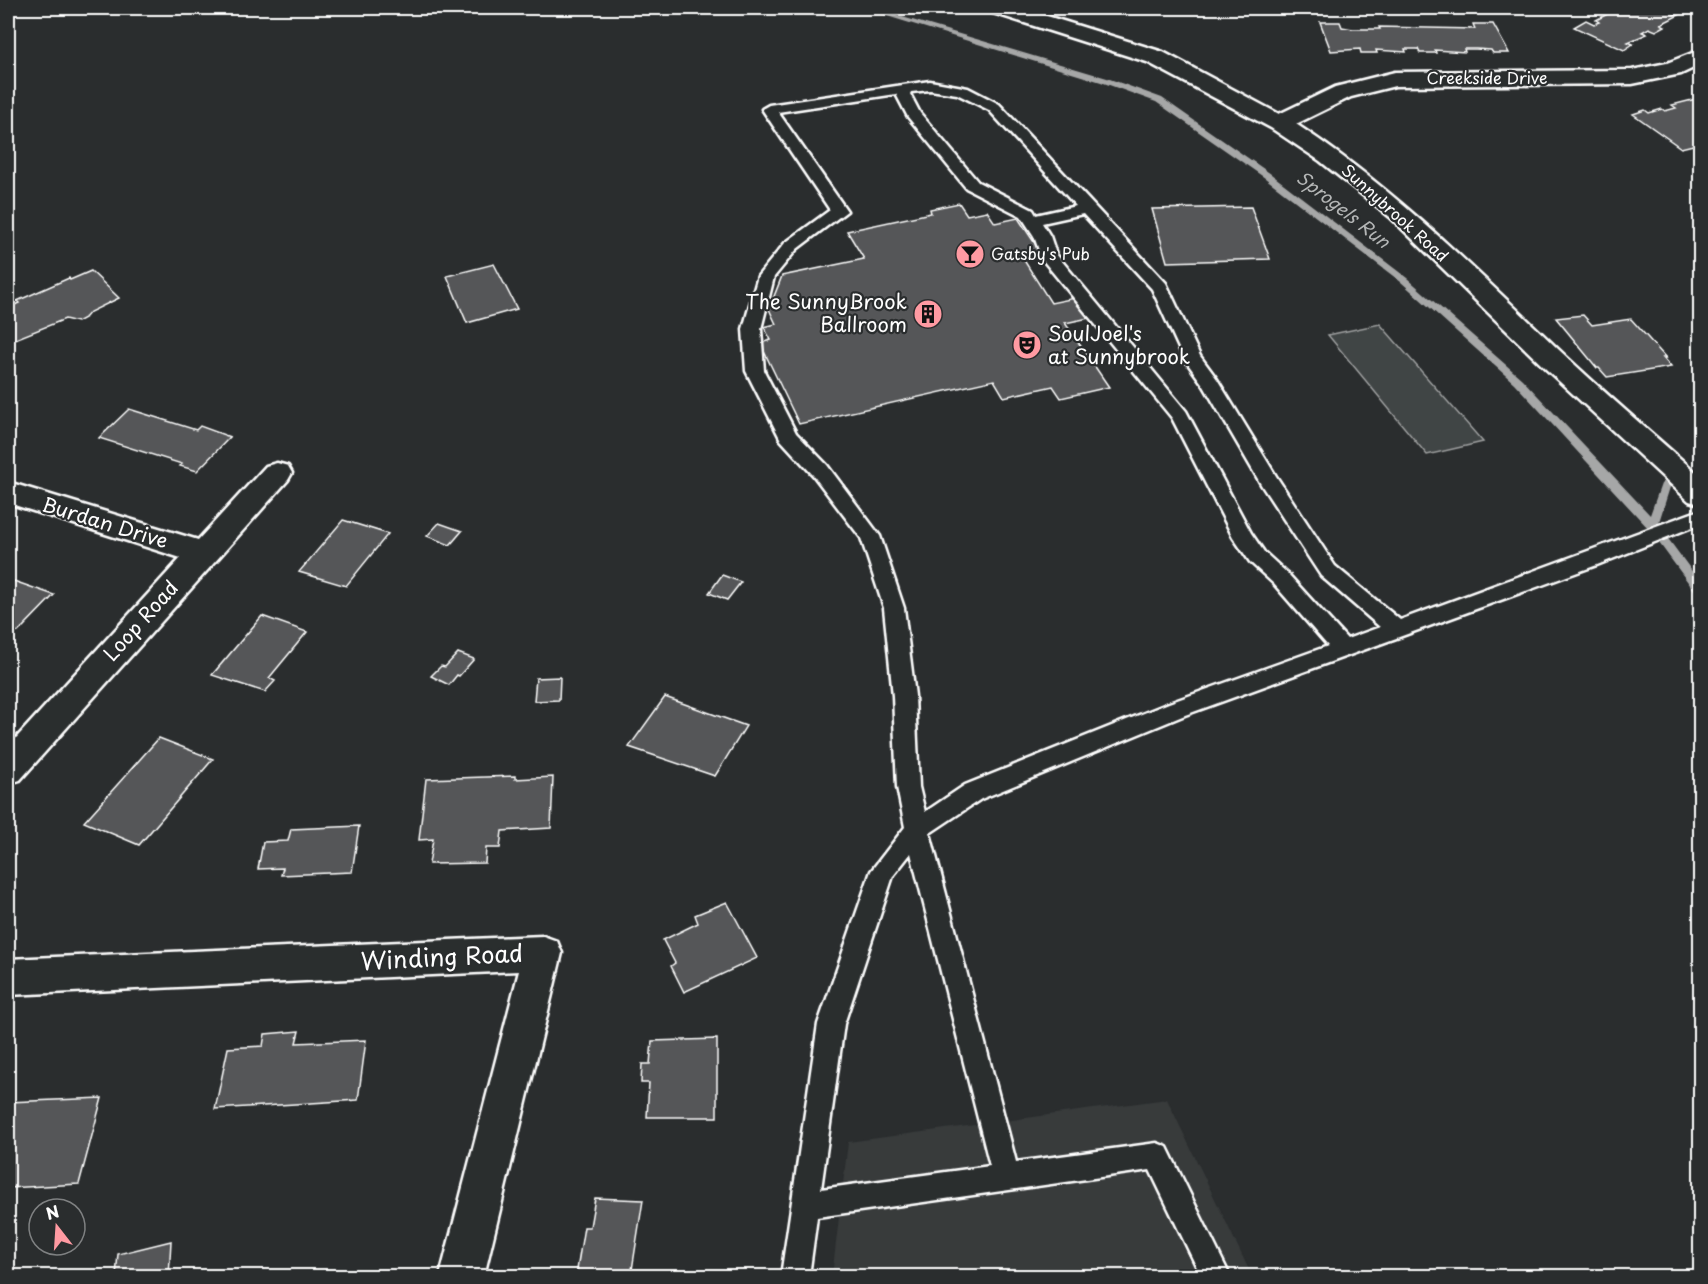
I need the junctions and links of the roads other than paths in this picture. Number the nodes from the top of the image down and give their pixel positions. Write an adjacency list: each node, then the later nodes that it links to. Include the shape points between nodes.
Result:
1 (1001, 8): 4 (street, Sunnybrook Road, via 1155,57)
2 (1701, 57): 4 (street, Creekside Drive, via 1673,69 1635,76 1395,79 1343,92)
3 (906, 88): 5 (lane, via 956,87 994,107); 6 (lane, via 903,94 913,114 972,186 1018,207); 15 (lane, via 769,109 839,212 791,246 766,276 752,329 755,371 788,436 820,470 870,536 894,608 904,696 908,787)
4 (1279, 123): 9 (street, Sunnybrook Road, via 1391,205 1557,364)
5 (1087, 208): 6 (lane); 12 (lane, via 1160,287 1192,357 1328,571)
6 (1032, 220): 13 (lane, via 1048,255 1180,415 1257,557)
7 (277, 473): 11 (street, Loop Road)
8 (8, 492): 11 (street, Burdan Drive)
9 (1701, 493)
10 (1693, 519): 12 (lane)
11 (202, 553): 14 (street, Loop Road)
12 (1397, 630): 13 (lane)
13 (1343, 649): 15 (lane, via 1177,709 973,792)
14 (8, 770)
15 (916, 829): 17 (lane); 18 (lane, via 883,871 831,1024)
16 (8, 977): 19 (street, Winding Road, via 543,953)
17 (1006, 1177): 18 (lane); 21 (lane, via 1157,1156)
18 (805, 1205): 20 (lane)
19 (462, 1276)
20 (795, 1276)
21 (1216, 1276)

